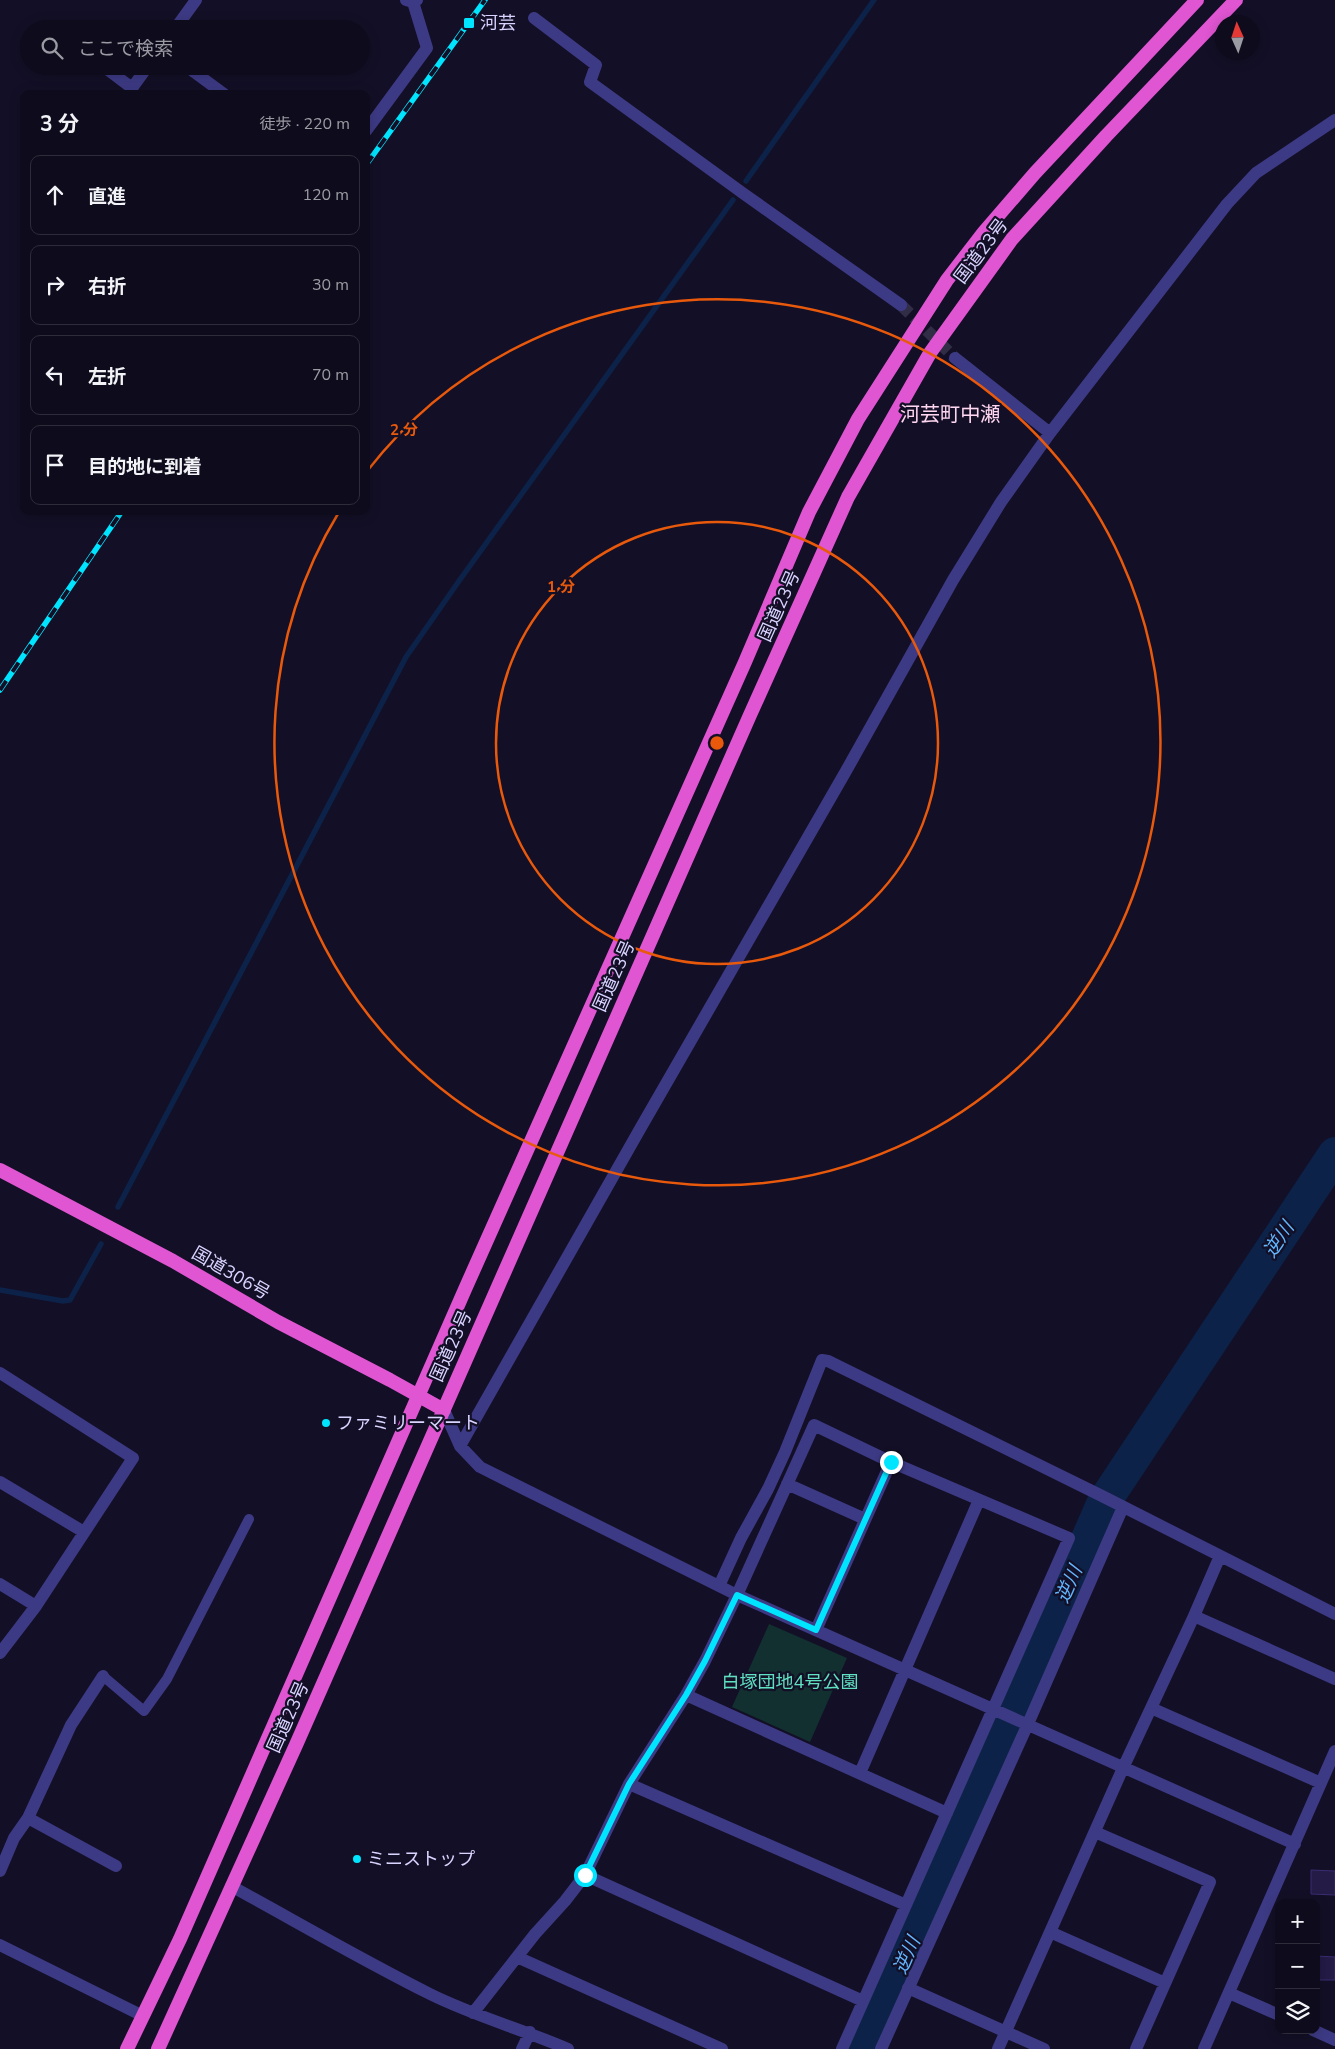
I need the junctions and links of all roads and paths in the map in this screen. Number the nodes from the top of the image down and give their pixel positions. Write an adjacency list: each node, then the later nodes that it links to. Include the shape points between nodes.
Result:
1 (196, 0): 6 (street)
2 (412, 0): 14 (street, via 427,48)
3 (1198, 0): 20 (highway, 国道23号, via 1054,152 984,232 947,280 858,419 806,520)
4 (1236, 0): 21 (highway, 国道23号, via 1012,239 930,353 848,498)
5 (534, 18): 15 (street, via 596,65 590,82)
6 (182, 20)
7 (113, 75): 10 (street)
8 (142, 75): 11 (street)
9 (198, 75): 12 (street)
10 (131, 90)
11 (133, 90)
12 (219, 90)
13 (1335, 120): 17 (street, via 1256,173 1226,204)
14 (370, 126)
15 (901, 305)
16 (955, 358): 17 (street)
17 (1050, 433): 22 (street, via 1001,502 953,580)
18 (0, 1170): 20 (highway, 国道306号, via 173,1261)
19 (0, 1373): 30 (street, via 133,1458)
20 (418, 1397): 21 (highway, 国道306号); 70 (highway, 国道23号, via 180,1939)
21 (444, 1410): 22 (street); 59 (highway, 国道23号)
22 (460, 1446): 33 (street, via 480,1467)
23 (891, 1462): 25 (street, via 814,1425); 26 (street); 29 (street)
24 (0, 1482): 30 (street)
25 (787, 1484): 29 (street); 34 (street)
26 (979, 1500): 40 (street); 45 (street, via 1068,1538)
27 (1119, 1505): 31 (street); 33 (street, via 822,1360 785,1452); 46 (street)
28 (249, 1518): 41 (lane, via 167,1679 144,1711)
29 (865, 1519): 38 (street)
30 (84, 1532): 35 (street)
31 (1220, 1556): 36 (street); 37 (street)
32 (0, 1584): 35 (street)
33 (719, 1586): 34 (street)
34 (737, 1595): 38 (street); 43 (street)
35 (36, 1606): 39 (street)
36 (1335, 1614)
37 (1194, 1616): 42 (street); 44 (street)
38 (816, 1630): 40 (street)
39 (0, 1652)
40 (905, 1670): 45 (street); 49 (street)
41 (103, 1676): 53 (street, via 71,1725)
42 (1335, 1679)
43 (686, 1695): 49 (street); 51 (street)
44 (1151, 1708): 48 (street); 50 (street)
45 (996, 1711): 46 (street); 52 (street)
46 (1024, 1724): 48 (street); 65 (street)
47 (1335, 1751): 50 (street)
48 (1123, 1768): 54 (street); 55 (street)
49 (860, 1773): 52 (street)
50 (1321, 1783): 55 (street)
51 (629, 1784): 58 (street); 60 (street)
52 (948, 1813): 60 (street)
53 (28, 1818): 56 (street); 57 (street, via 14,1838)
54 (1095, 1832): 61 (street); 64 (street, via 1210,1882)
55 (1295, 1844): 66 (street)
56 (116, 1866)
57 (0, 1871)
58 (585, 1875): 63 (street); 67 (street)
59 (231, 1886): 68 (street, via 430,1994); 76 (highway, 国道23号)
60 (906, 1905): 67 (street)
61 (1050, 1932): 64 (street); 72 (street)
62 (0, 1945): 70 (street)
63 (517, 1957): 68 (street); 79 (street)
64 (1165, 1983): 84 (street)
65 (908, 1988): 72 (street); 81 (street)
66 (1229, 1993): 69 (street); 85 (street)
67 (863, 2001): 80 (street)
68 (473, 2013): 71 (street)
69 (1275, 2013)
70 (143, 2016): 75 (highway, 国道23号)
71 (530, 2032): 77 (street); 78 (street)
72 (1005, 2032): 82 (street); 83 (street)
73 (1320, 2033): 74 (street)
74 (1335, 2040)
75 (127, 2049)
76 (158, 2049)
77 (522, 2049)
78 (568, 2049)
79 (722, 2049)
80 (842, 2049)
81 (881, 2049)
82 (998, 2049)
83 (1044, 2049)
84 (1136, 2049)
85 (1204, 2049)

